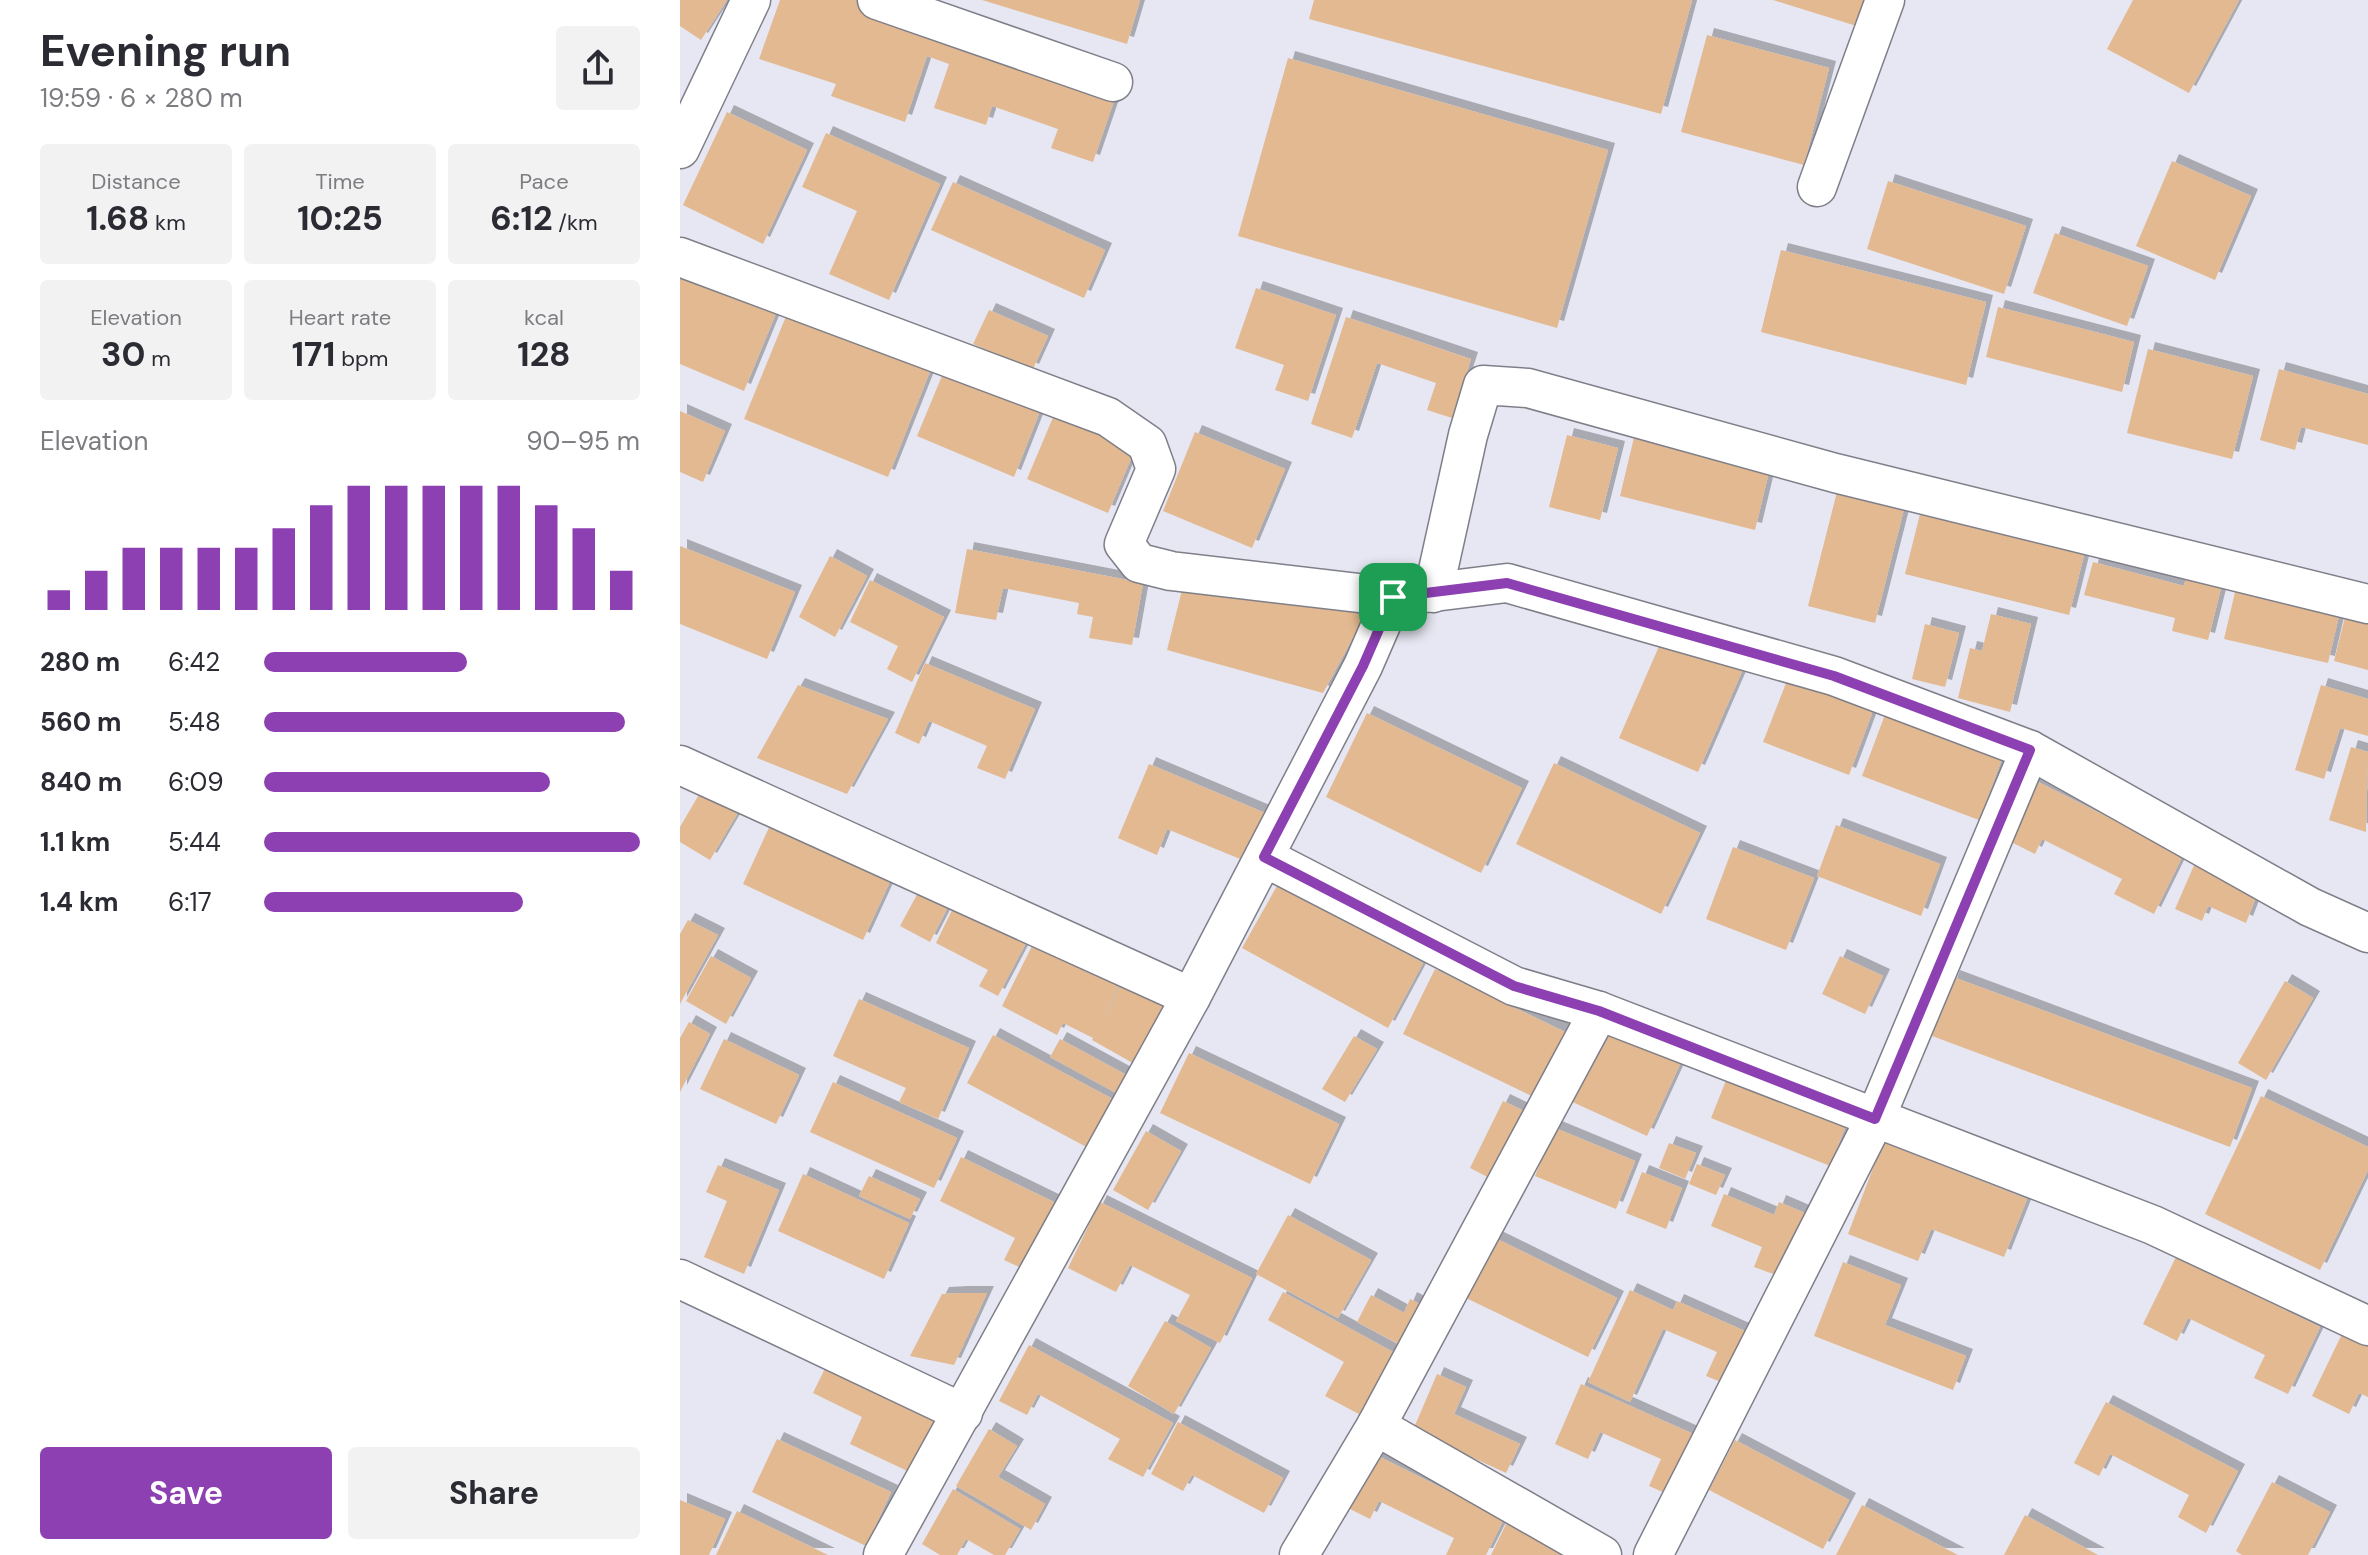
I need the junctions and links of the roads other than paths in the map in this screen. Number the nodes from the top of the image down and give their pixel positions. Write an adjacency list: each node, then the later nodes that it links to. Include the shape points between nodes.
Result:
1 (751, 0): 5 (street)
2 (877, 0): 4 (street)
3 (1885, 0): 6 (street)
4 (1113, 82)
5 (680, 149)
6 (1817, 187)
7 (680, 257): 9 (street, via 1108,417 1147,444 1156,469 1124,544 1139,563)
8 (1433, 593): 9 (street); 10 (street, via 1483,385 1528,388 1835,473); 11 (street, via 1507,583 1834,676)
9 (1393, 597): 13 (street)
10 (2368, 604)
11 (2030, 750): 14 (street, via 2310,907); 17 (street)
12 (680, 765): 15 (street)
13 (1264, 857): 15 (street); 16 (street, via 1514,986)
14 (2368, 933)
15 (1191, 997): 20 (street)
16 (1599, 1011): 17 (street); 21 (street)
17 (1875, 1119): 19 (street, via 2153,1225); 25 (street)
18 (680, 1279): 20 (street)
19 (2368, 1326)
20 (963, 1413): 22 (street)
21 (1376, 1426): 23 (street); 24 (street)
22 (883, 1555)
23 (1299, 1555)
24 (1602, 1555)
25 (1653, 1555)

